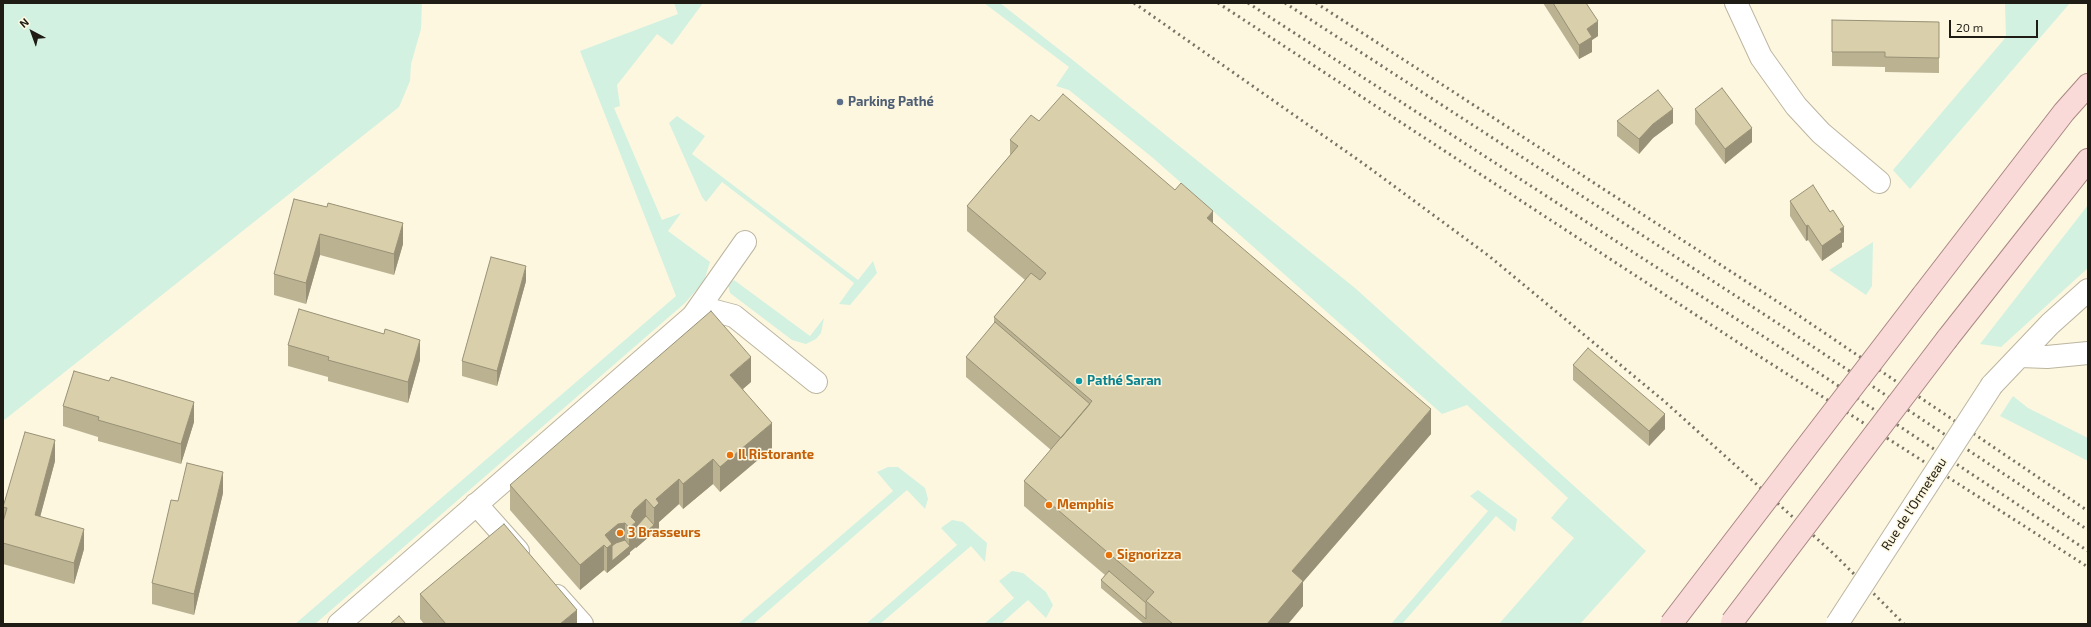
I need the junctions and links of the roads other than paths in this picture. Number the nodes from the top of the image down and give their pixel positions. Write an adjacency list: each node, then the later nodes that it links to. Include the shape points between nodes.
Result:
1 (1736, 3): 4 (street, via 1761,57 1796,106 1821,133)
2 (2088, 85): 15 (main road, bridge, via 2064,112)
3 (2088, 160): 12 (main road, bridge)
4 (1879, 182)
5 (744, 242): 7 (street)
6 (2088, 290): 9 (street, Rue de l'Ormeteau, via 2050,324)
7 (693, 316): 10 (street, via 715,311 734,316); 11 (street)
8 (2088, 353): 9 (street, via 2047,357)
9 (2020, 356): 16 (street, Rue de l'Ormeteau, bridge, via 1992,385)
10 (816, 382)
11 (476, 504): 13 (street); 14 (street)
12 (1731, 623)
13 (339, 624)
14 (582, 624)
15 (1671, 624)
16 (1837, 624)

